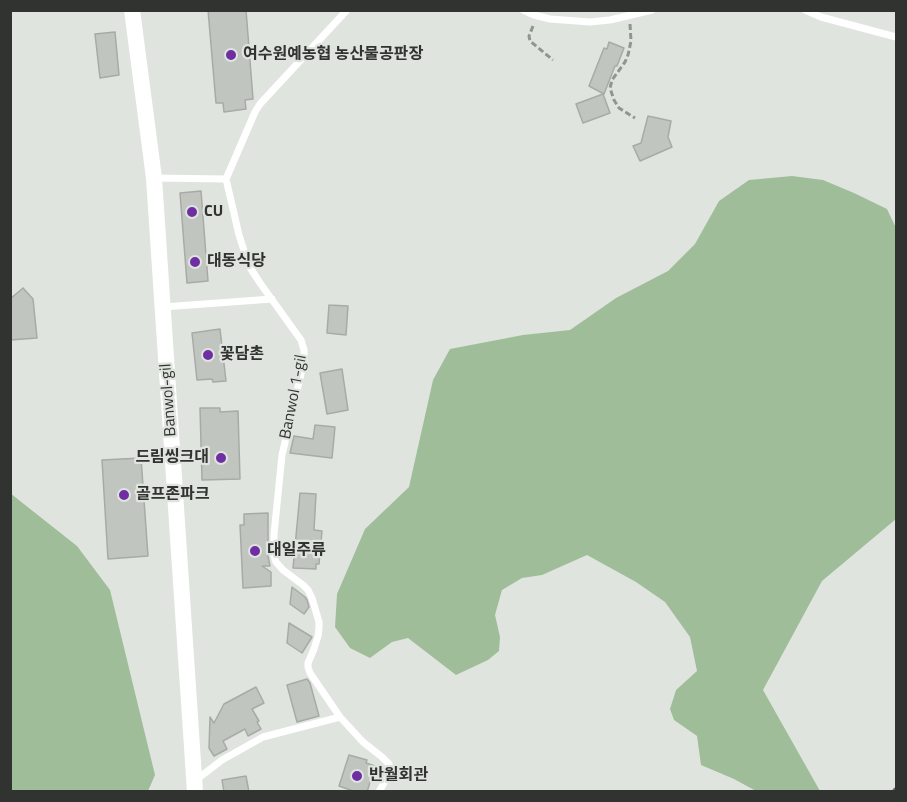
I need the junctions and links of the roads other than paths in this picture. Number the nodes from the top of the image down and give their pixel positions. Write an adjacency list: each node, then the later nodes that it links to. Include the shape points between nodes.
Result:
1 (132, 10): 7 (street, Banwol-gil)
2 (347, 10): 8 (lane, via 260,104)
3 (523, 10): 4 (lane, via 538,16 590,22)
4 (652, 10)
5 (805, 10): 6 (lane)
6 (897, 37)
7 (154, 178): 8 (lane); 10 (street, Banwol-gil)
8 (226, 179): 9 (lane, Banwol 1-gil, via 245,254)
9 (272, 299): 10 (lane); 11 (lane, Banwol 1-gil, via 304,350 282,455 274,556 312,598 319,628 308,667)
10 (163, 307): 12 (street, Banwol-gil)
11 (340, 717): 12 (lane, via 263,737 222,760); 13 (lane, Banwol 1-gil, via 386,760 388,775)
12 (194, 786)
13 (379, 792)

